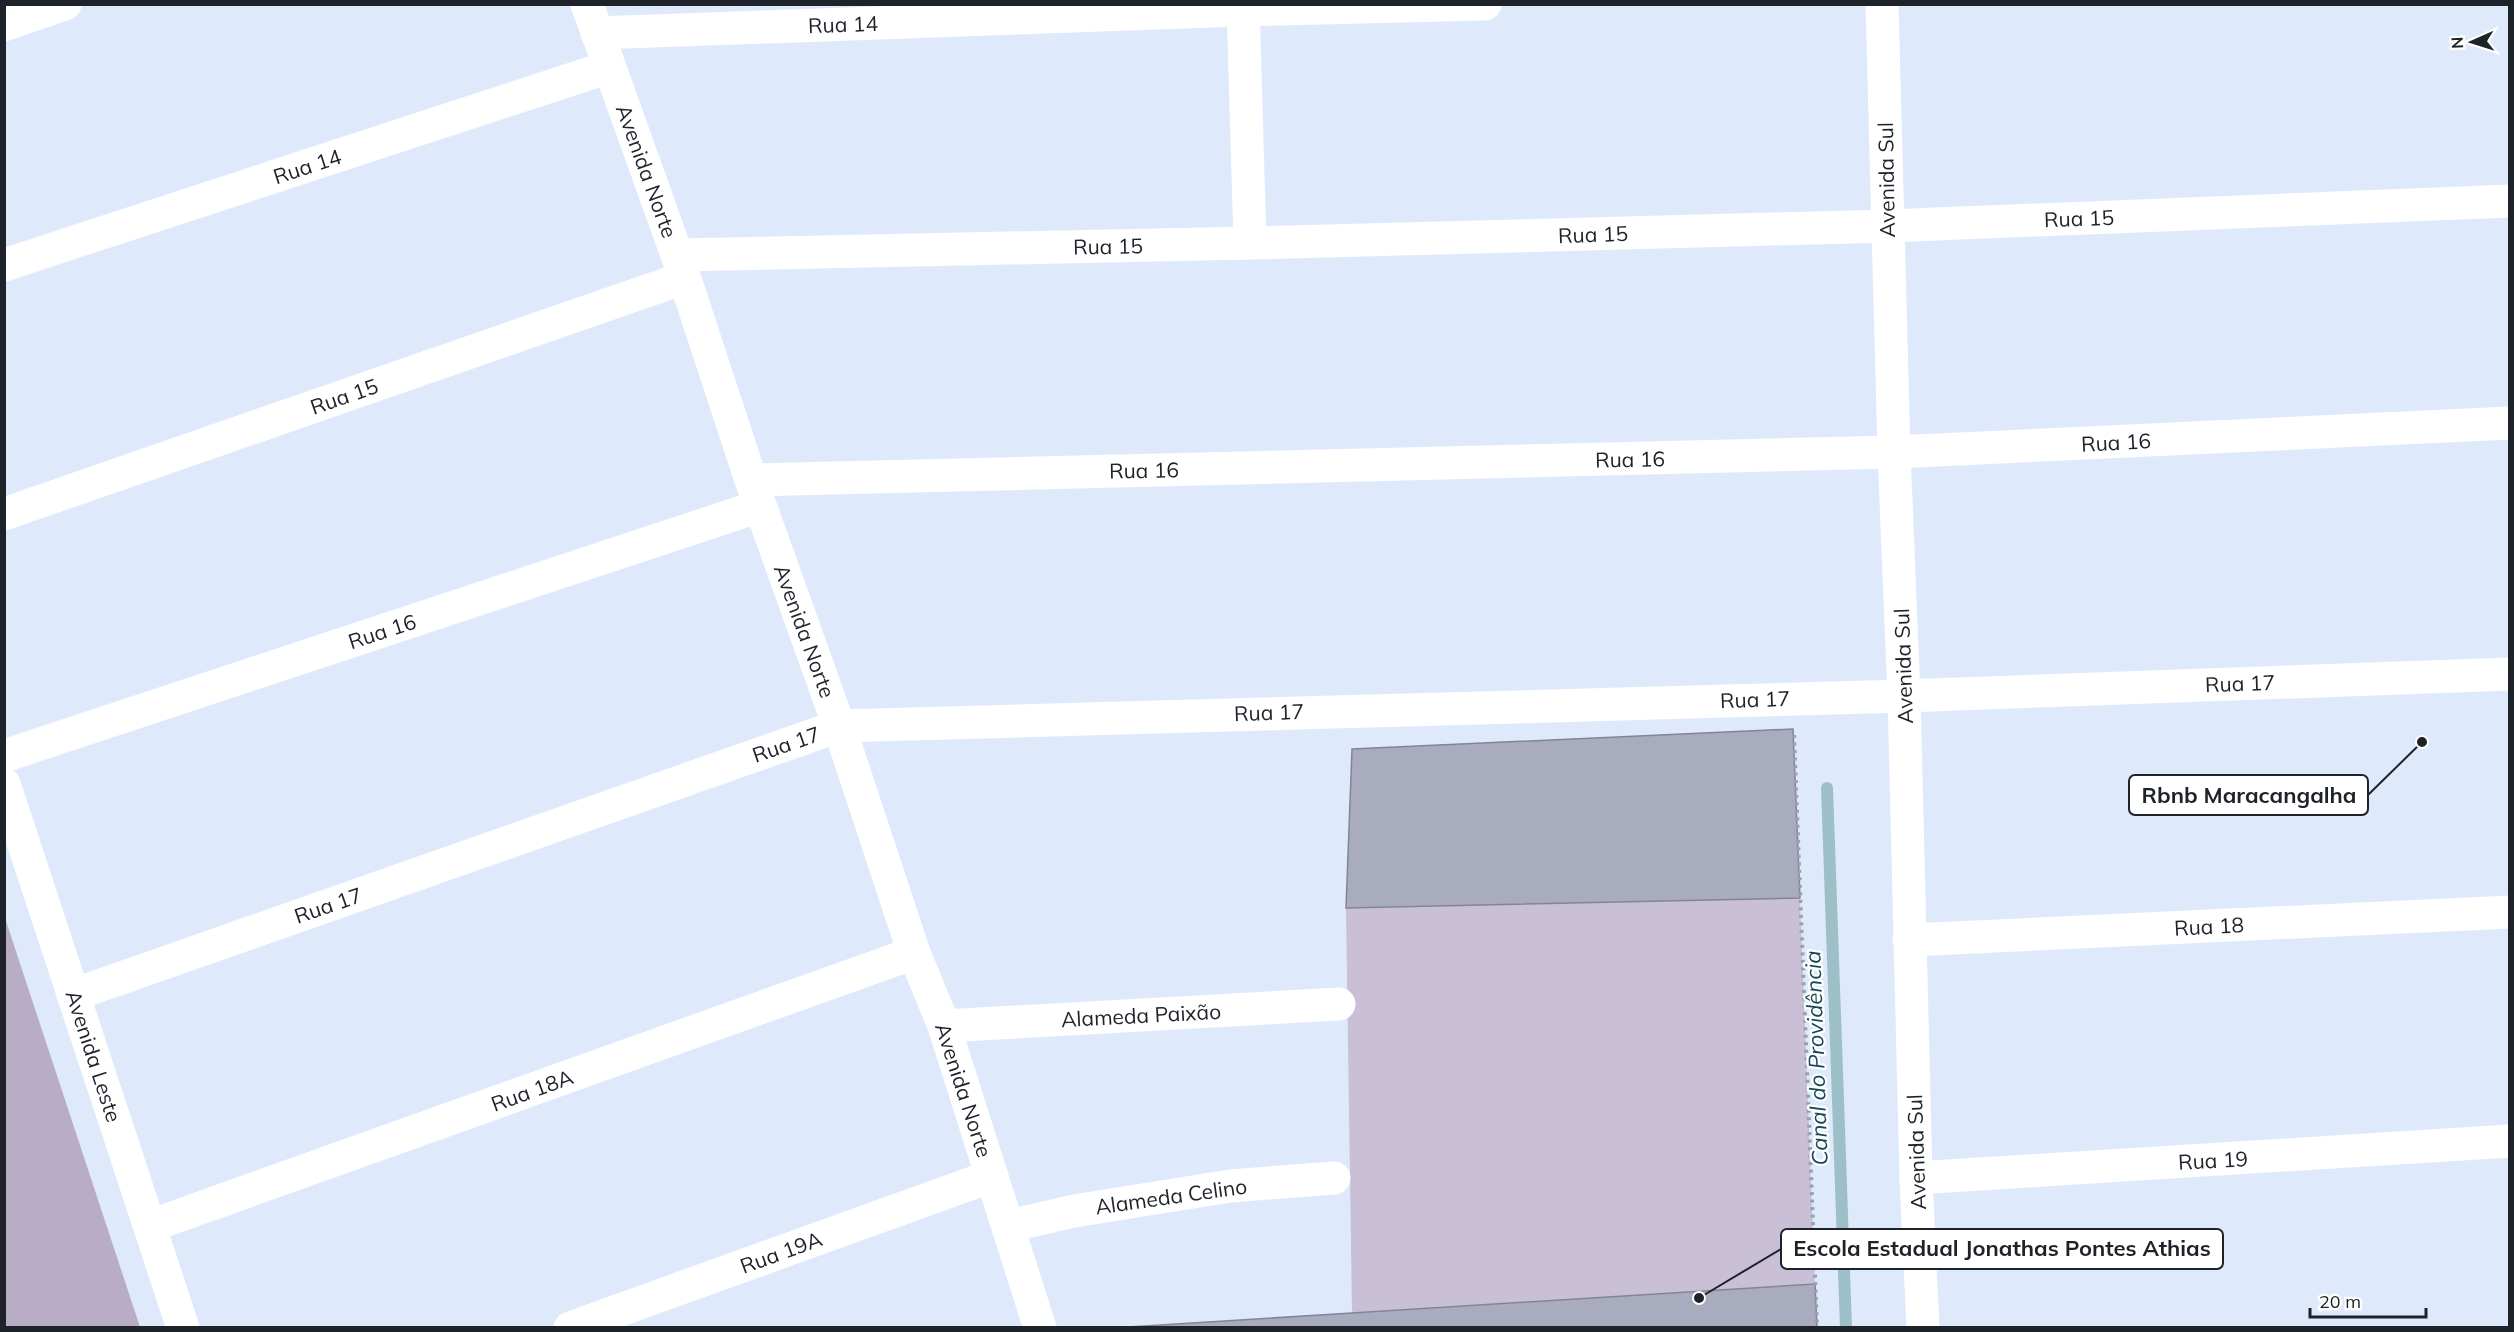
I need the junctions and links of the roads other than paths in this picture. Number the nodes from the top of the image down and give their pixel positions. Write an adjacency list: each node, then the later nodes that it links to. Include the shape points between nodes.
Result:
1 (65, 4): 6 (street)
2 (1485, 4): 4 (street, Rua 14)
3 (1882, 4): 9 (street, Avenida Sul)
4 (1243, 7): 5 (street, Rua 14); 10 (street)
5 (592, 19): 7 (street, Avenida Norte)
6 (4, 25)
7 (609, 67): 11 (street, Rua 14); 12 (street, Avenida Norte)
8 (2510, 201): 9 (street, Rua 15)
9 (1887, 226): 10 (street, Rua 15); 14 (street, Avenida Sul)
10 (1250, 243): 12 (street, Rua 15)
11 (4, 265)
12 (680, 267): 15 (street, Avenida Norte); 16 (street, Rua 15)
13 (2510, 423): 14 (street, Rua 16)
14 (1894, 452): 15 (street, Rua 16); 18 (street, Avenida Sul)
15 (755, 493): 19 (street, Avenida Norte); 20 (street, Rua 16)
16 (4, 514)
17 (2510, 674): 18 (street, Rua 17)
18 (1904, 696): 19 (street, Rua 17); 23 (street, Avenida Sul)
19 (839, 726): 24 (street, Avenida Norte); 25 (street, Rua 17)
20 (4, 756)
21 (4, 784): 25 (street, Avenida Leste)
22 (2510, 912): 23 (street, Rua 18)
23 (1909, 940): 31 (street, Avenida Sul)
24 (914, 953): 27 (street, Avenida Norte); 32 (street, Rua 18A)
25 (74, 995): 32 (street, Avenida Leste)
26 (1339, 1004): 27 (street, Alameda Paixão)
27 (944, 1026): 29 (street, Avenida Norte)
28 (2510, 1141): 31 (street, Rua 19)
29 (992, 1176): 33 (street, Avenida Norte); 35 (street, Rua 19A)
30 (1334, 1178): 33 (street, Alameda Celino, via 1230,1186 1074,1211)
31 (1916, 1178): 37 (street, Avenida Sul)
32 (150, 1226): 34 (street, Avenida Leste)
33 (1010, 1226): 36 (street, Avenida Norte)
34 (183, 1328)
35 (570, 1328)
36 (1040, 1328)
37 (1923, 1328)

